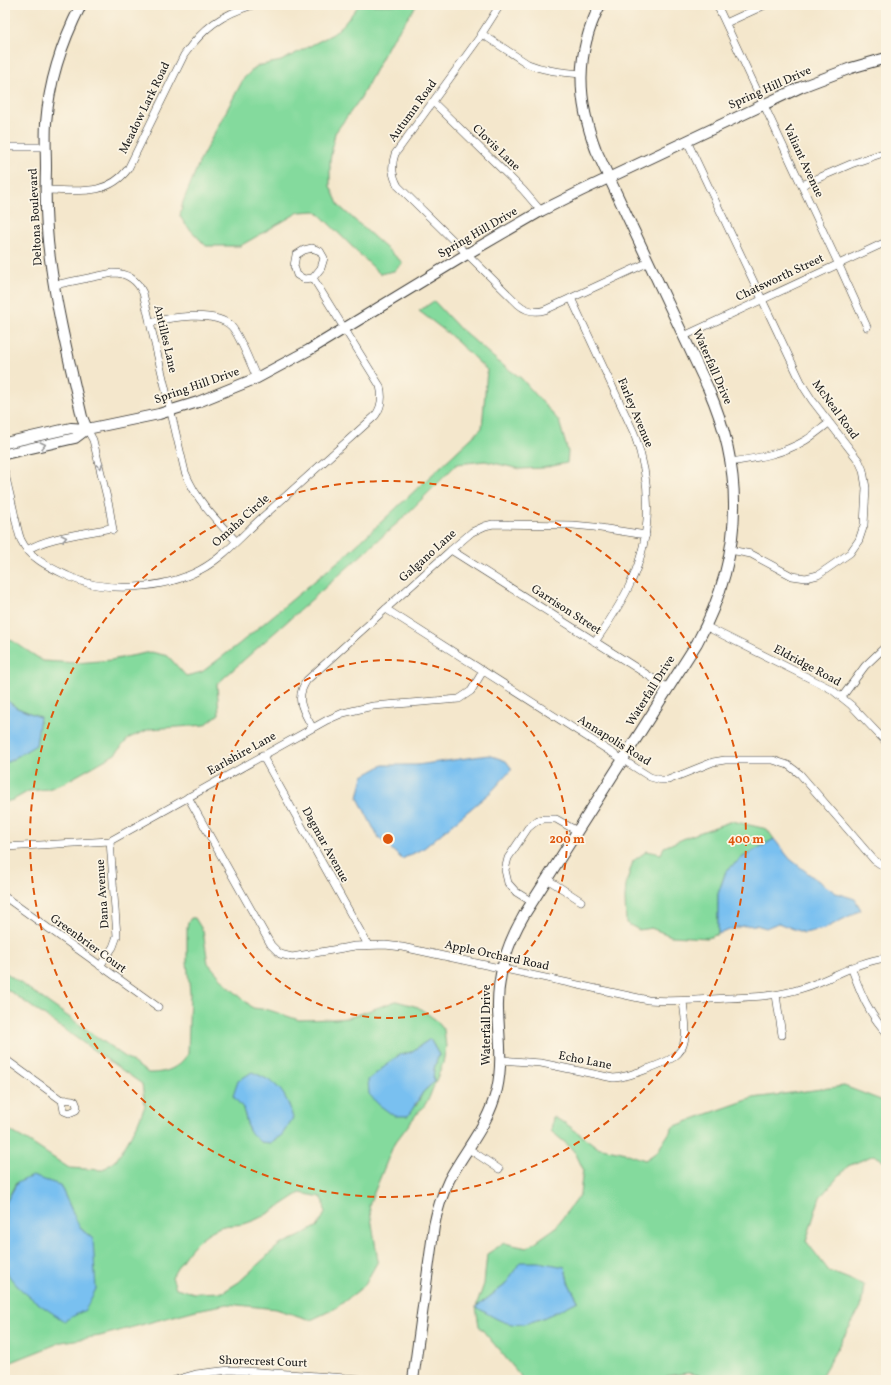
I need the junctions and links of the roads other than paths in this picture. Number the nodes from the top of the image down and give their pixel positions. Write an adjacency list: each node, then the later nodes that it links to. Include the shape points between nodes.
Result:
1 (81, 5): 16 (main road, Deltona Boulevard, via 57,62 48,103)
2 (253, 5): 7 (street, Meadow Lark Road)
3 (500, 5): 9 (street, Autumn Road)
4 (600, 5): 11 (main road, Waterfall Drive, via 590,26 582,57)
5 (717, 5): 8 (street, Valiant Avenue)
6 (764, 5): 8 (street)
7 (245, 6): 20 (street, Meadow Lark Road, via 209,27 184,55 128,169 122,176 108,186 96,190)
8 (726, 23): 13 (street, Valiant Avenue)
9 (482, 34): 11 (street, via 528,64 546,70); 12 (street, Autumn Road)
10 (886, 58): 13 (main road, Spring Hill Drive, via 825,77)
11 (581, 74): 18 (main road, Waterfall Drive, via 587,122)
12 (433, 102): 21 (street, Clovis Lane, via 523,190); 23 (street, Autumn Road, via 395,154 392,174 398,186)
13 (764, 104): 14 (main road, Spring Hill Drive); 19 (street, Valiant Avenue)
14 (686, 141): 18 (main road, Spring Hill Drive); 29 (street, McNeal Road)
15 (5, 147): 16 (street)
16 (46, 147): 20 (main road, Deltona Boulevard)
17 (886, 152): 19 (street)
18 (609, 178): 21 (main road, Spring Hill Drive); 24 (main road, Waterfall Drive)
19 (802, 185): 25 (street, Valiant Avenue)
20 (45, 190): 27 (main road, Deltona Boulevard)
21 (541, 212): 23 (main road, Spring Hill Drive)
22 (886, 242): 25 (street, Chatsworth Street)
23 (467, 254): 28 (street, Autumn Road, via 527,310 540,312); 32 (main road, Spring Hill Drive)
24 (649, 262): 28 (street); 33 (main road, Waterfall Drive)
25 (838, 263): 29 (street, Chatsworth Street); 31 (street, Valiant Avenue)
26 (313, 278): 26 (street, via 297,275 294,266 296,255 312,248 320,251 324,258 321,268); 32 (street, Omaha Circle)
27 (54, 285): 30 (street, Antilles Lane, via 113,273 127,275 137,282 144,293); 37 (main road, Deltona Boulevard)
28 (571, 298): 42 (street, Farley Avenue, via 640,449 647,484)
29 (762, 299): 33 (street, Chatsworth Street); 36 (street, McNeal Road, via 803,386)
30 (150, 323): 34 (street, via 192,316 214,318 226,323 235,332); 35 (street, Antilles Lane)
31 (867, 327)
32 (345, 329): 34 (main road, Spring Hill Drive); 43 (street, Omaha Circle, via 380,386 382,399 379,411)
33 (684, 336): 40 (main road, Waterfall Drive, via 715,404)
34 (257, 378): 35 (main road, Spring Hill Drive, via 226,392)
35 (170, 411): 37 (main road, Spring Hill Drive); 43 (street, Antilles Lane, via 189,482 202,504)
36 (829, 423): 40 (street, via 807,440 779,453); 46 (street, McNeal Road, via 859,461 865,479 864,525 859,540 850,553 822,572 806,578 792,576 751,554)
37 (87, 429): 38 (main road, Spring Hill Drive, via 71,428); 39 (main road, Spring Hill Drive, one-way to 37, via 75,438); 44 (street, via 93,440 113,530 110,528 37,544)
38 (5, 443)
39 (5, 454)
40 (731, 462): 46 (main road, Waterfall Drive, via 734,511)
41 (5, 473): 44 (street, Omaha Circle, via 18,532)
42 (646, 535): 45 (street, Galgano Lane, via 573,525 493,524 472,532); 49 (street, Farley Avenue, via 638,566 623,599)
43 (236, 541): 44 (street, Omaha Circle, via 211,563 188,576 166,582 127,587 98,586 73,579 35,558)
44 (28, 550)
45 (451, 550): 47 (street, Galgano Lane); 49 (street, Garrison Street)
46 (730, 550): 48 (main road, Waterfall Drive, via 720,591)
47 (386, 609): 51 (street, Annapolis Road); 54 (street, Galgano Lane, via 303,686 301,706)
48 (705, 626): 52 (main road, Waterfall Drive); 53 (street, Eldridge Road)
49 (595, 642): 52 (street, Garrison Street)
50 (886, 646): 53 (street, via 865,666)
51 (483, 671): 54 (street, Earlshire Lane, via 471,691 459,699 373,706 358,709); 57 (street, Annapolis Road)
52 (668, 688): 57 (main road, Waterfall Drive)
53 (842, 697): 55 (street, Eldridge Road)
54 (312, 727): 56 (street, Earlshire Lane)
55 (886, 742)
56 (262, 755): 58 (street, Earlshire Lane); 67 (street, Dagmar Avenue)
57 (622, 760): 59 (main road, Waterfall Drive); 62 (street, Annapolis Road, via 650,777 661,780 719,761 773,760 788,764 800,774 874,860)
58 (188, 797): 60 (street, Earlshire Lane); 67 (street, Apple Orchard Road, via 275,950 292,957)
59 (577, 831): 63 (main road, Waterfall Drive); 66 (street, via 556,819 538,820 528,828 508,858 505,870 508,883 516,892)
60 (110, 841): 61 (street, Earlshire Lane); 69 (street, Dana Avenue, via 116,936 113,947)
61 (5, 847)
62 (886, 868)
63 (547, 878): 65 (street); 66 (main road, Waterfall Drive)
64 (5, 897): 69 (street, Greenbrier Court)
65 (582, 901)
66 (532, 902): 71 (main road, Waterfall Drive, via 511,939)
67 (368, 945): 71 (street, Apple Orchard Road, via 402,947)
68 (886, 958): 70 (street, Apple Orchard Road)
69 (100, 966): 74 (street, Greenbrier Court)
70 (851, 967): 72 (street, Apple Orchard Road, via 802,989); 75 (street, via 867,1006)
71 (502, 968): 73 (street, Apple Orchard Road, via 648,1000); 78 (main road, Waterfall Drive, via 498,1002)
72 (776, 995): 73 (street, Apple Orchard Road); 76 (street)
73 (683, 1001): 78 (street, Echo Lane, via 685,1038 679,1052 668,1060 625,1077 613,1078 541,1063)
74 (158, 1008)
75 (886, 1032)
76 (782, 1035)
77 (5, 1059): 79 (street)
78 (501, 1060): 80 (main road, Waterfall Drive, via 493,1103)
79 (62, 1100)
80 (469, 1150): 81 (street); 85 (main road, Waterfall Drive, via 449,1181 437,1212)
81 (499, 1169)
82 (285, 1377): 83 (street, Shorecrest Court, via 230,1370 196,1374); 84 (street, Shorecrest Court)
83 (174, 1380)
84 (375, 1380)
85 (413, 1380)

